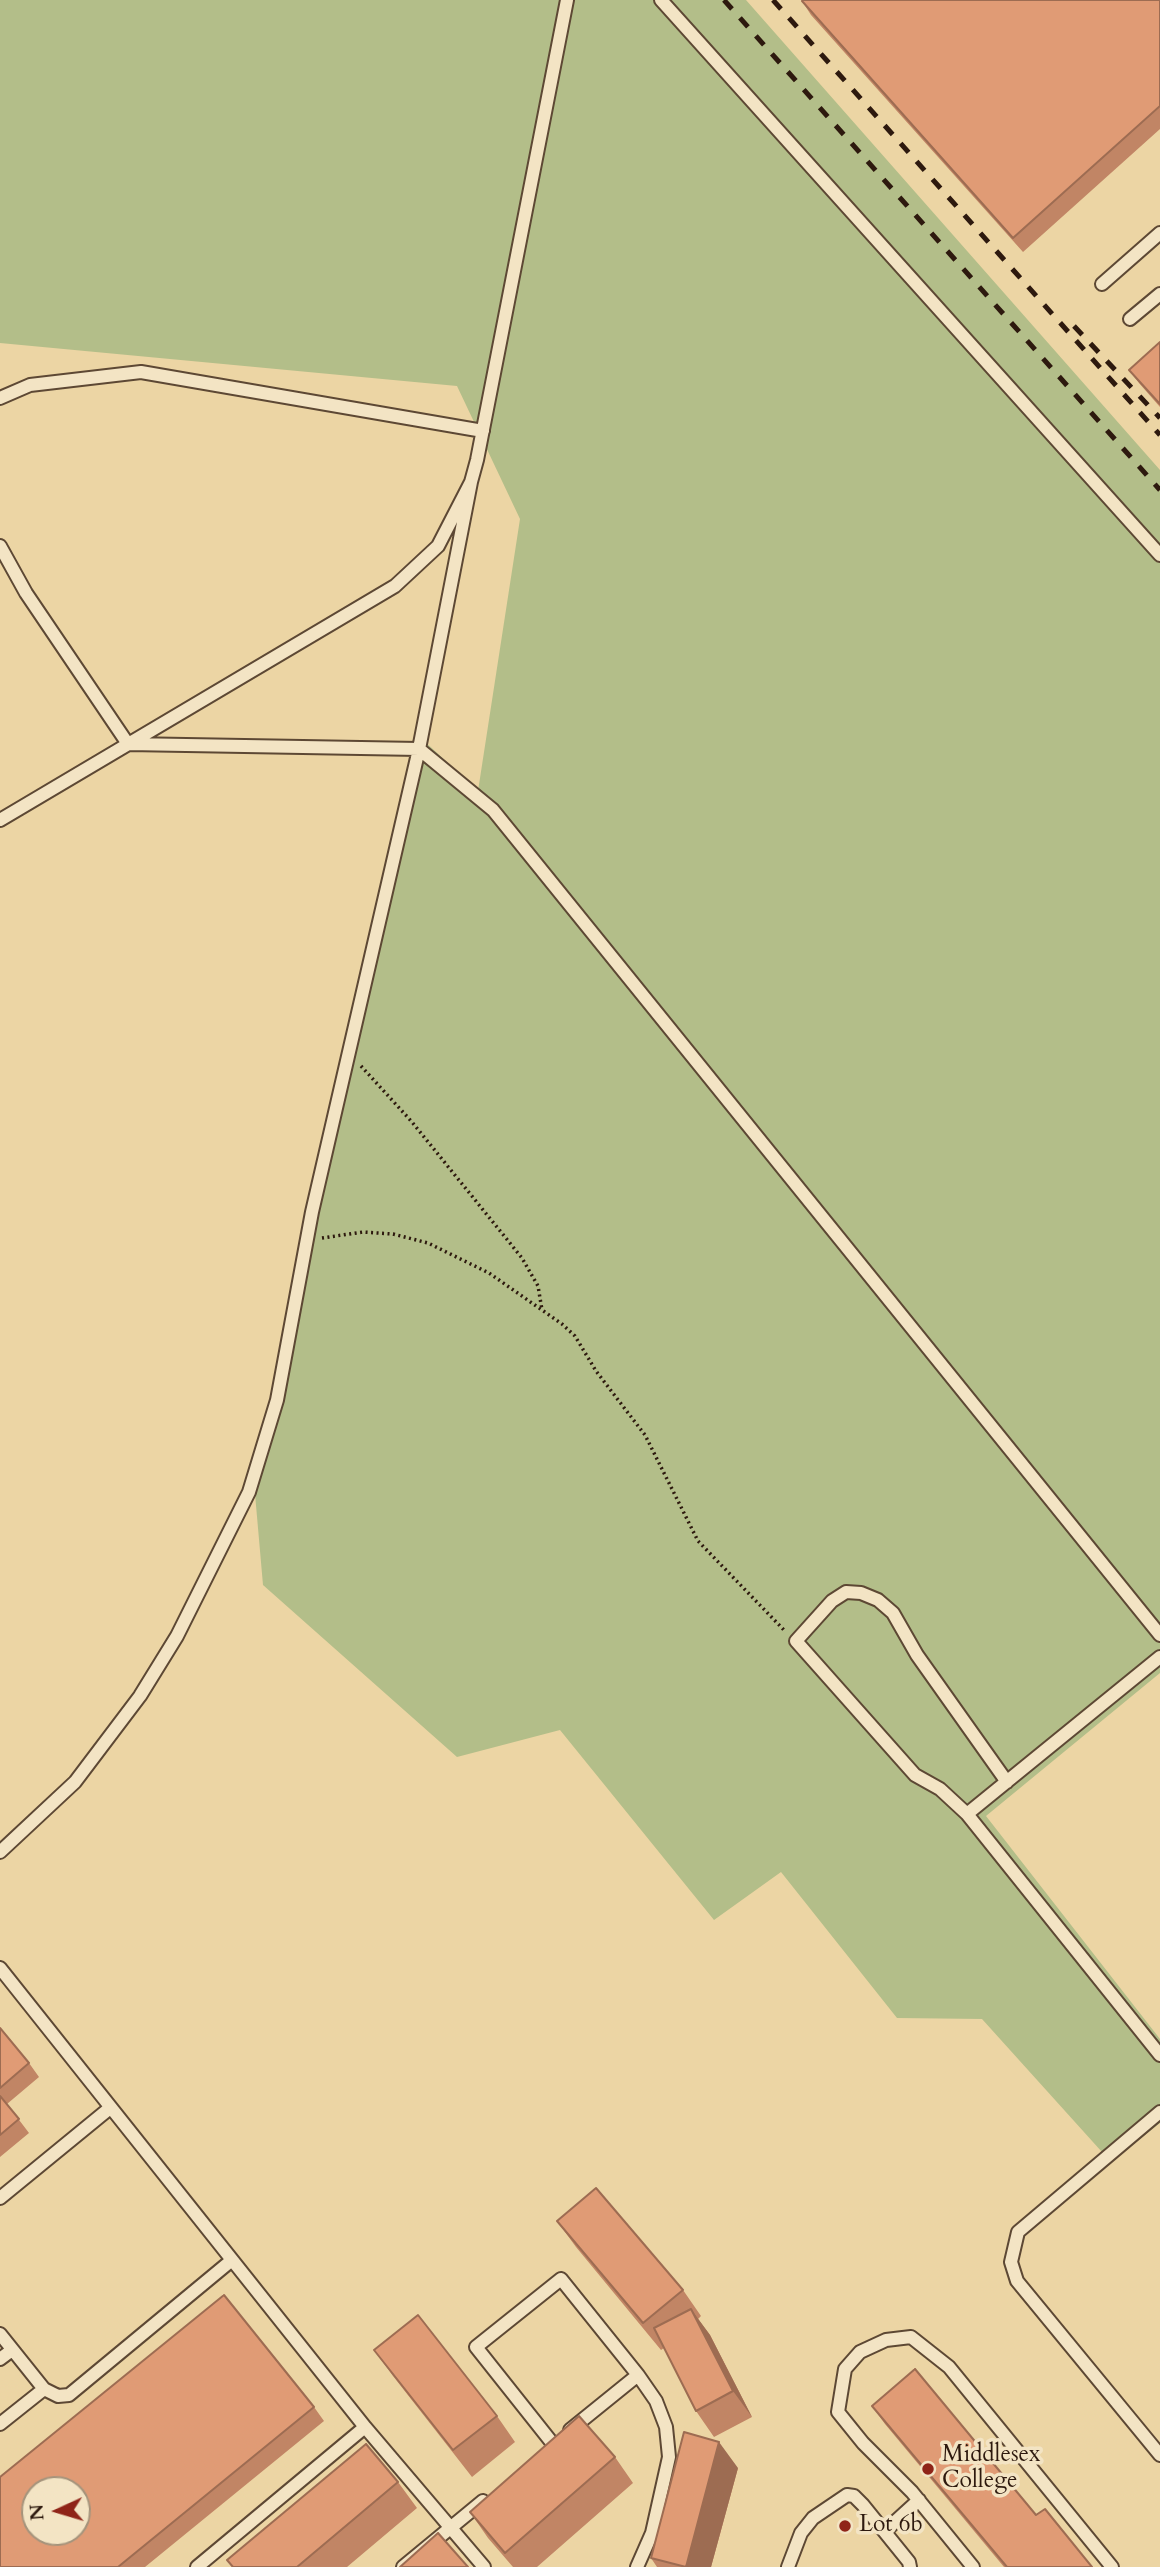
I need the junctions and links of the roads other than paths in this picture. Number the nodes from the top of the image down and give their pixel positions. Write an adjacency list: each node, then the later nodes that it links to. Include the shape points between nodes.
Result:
1 (568, 0): 8 (lane)
2 (661, 0): 11 (lane)
3 (1160, 233): 4 (lane)
4 (1102, 284)
5 (1160, 294): 6 (lane)
6 (1130, 319)
7 (0, 398): 8 (lane, via 30,385 141,372)
8 (483, 430): 9 (lane)
9 (471, 482): 12 (lane, via 438,545 395,586); 13 (lane)
10 (0, 546): 12 (lane, via 26,593)
11 (1160, 555)
12 (128, 744): 13 (lane); 14 (lane)
13 (419, 749): 15 (lane, via 493,810); 19 (lane, via 307,1243 277,1400 249,1492 177,1636 140,1696 75,1782)
14 (0, 820)
15 (1160, 1635)
16 (1160, 1657): 17 (lane)
17 (1007, 1782): 18 (lane); 18 (lane, via 917,1655 893,1613 861,1593 846,1592 832,1601 796,1642 915,1775 940,1789)
18 (967, 1814): 21 (lane)
19 (0, 1852)
20 (0, 1968): 22 (lane)
21 (1160, 2055)
22 (110, 2108): 24 (lane); 25 (lane)
23 (1160, 2112): 33 (lane, via 1018,2232 1011,2262 1017,2281)
24 (0, 2198)
25 (232, 2260): 30 (lane, via 69,2395 58,2396); 32 (lane)
26 (0, 2334): 27 (lane)
27 (12, 2350): 28 (lane); 30 (lane)
28 (0, 2359)
29 (638, 2375): 29 (lane, via 548,2448 476,2347 561,2279); 41 (lane, via 656,2400 666,2427 669,2457 652,2533)
30 (44, 2389): 31 (lane)
31 (0, 2424)
32 (365, 2427): 36 (lane); 38 (lane)
33 (1160, 2455)
34 (492, 2494): 36 (lane)
35 (919, 2500): 37 (lane); 44 (lane); 45 (lane, via 838,2412 845,2370 860,2352 886,2340 911,2337 949,2367)
36 (452, 2527): 39 (lane); 40 (lane)
37 (885, 2531): 42 (lane, via 854,2496 842,2497 801,2533); 43 (lane)
38 (197, 2567)
39 (403, 2567)
40 (484, 2567)
41 (637, 2567)
42 (788, 2567)
43 (910, 2567)
44 (973, 2567)
45 (1112, 2567)

